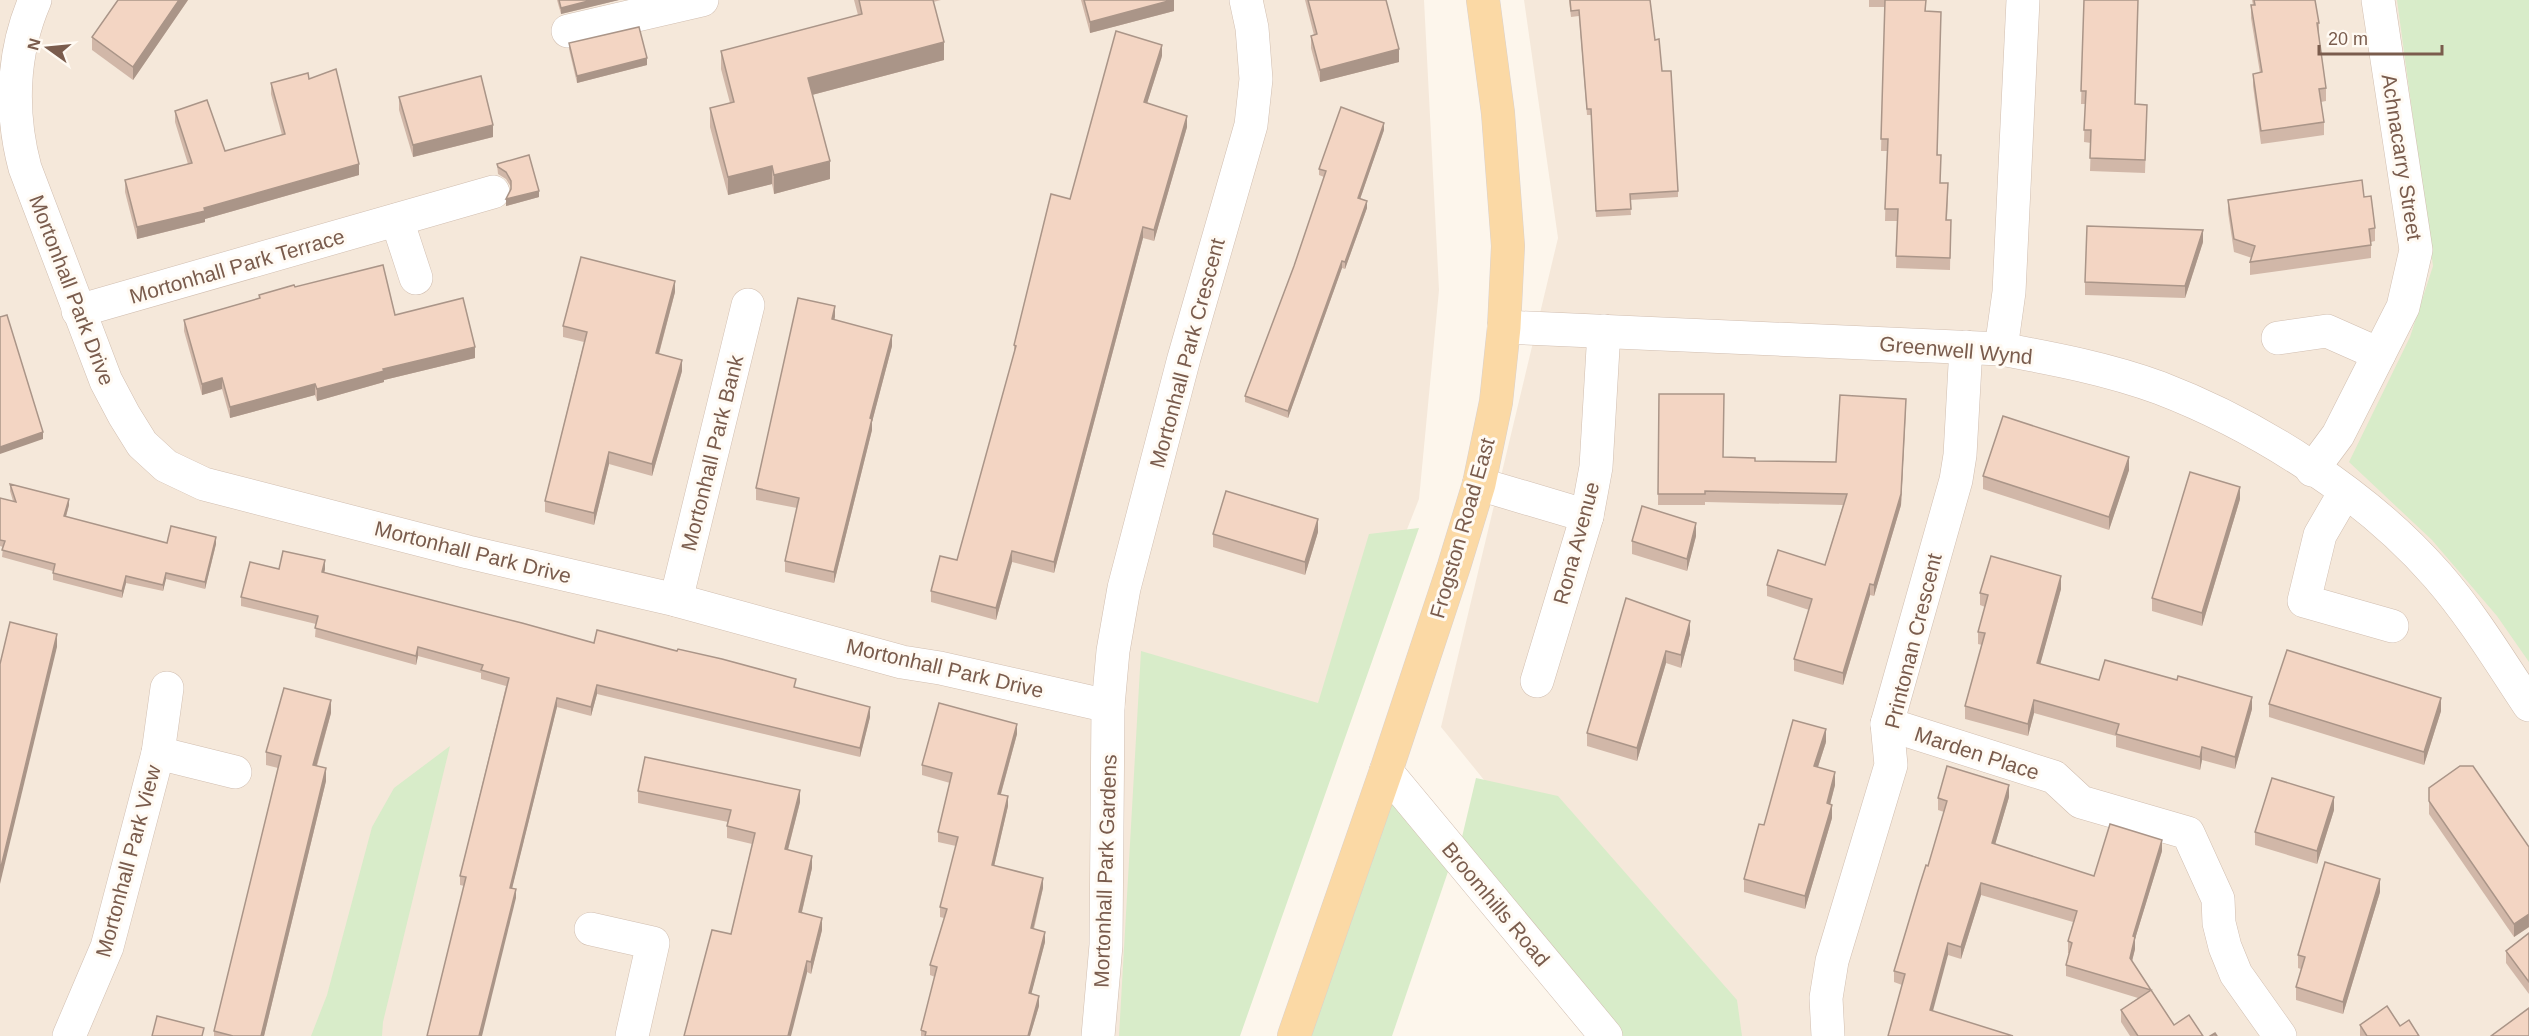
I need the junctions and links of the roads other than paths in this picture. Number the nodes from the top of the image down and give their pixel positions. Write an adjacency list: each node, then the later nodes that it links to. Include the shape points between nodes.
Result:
1 (35, 0): 12 (street, Mortonhall Park Drive, via 18,56 15,97 19,148)
2 (702, 0): 7 (street)
3 (1246, 0): 28 (street, Mortonhall Park Crescent, via 1256,79 1251,125 1124,588)
4 (1483, 0): 13 (main road, Frogston Road East, via 1498,113 1509,246)
5 (2023, 0): 17 (street, via 2009,292)
6 (2378, 0): 18 (street, Achnacarry Street, via 2416,250 2403,307)
7 (568, 31)
8 (493, 192): 9 (street, Mortonhall Park Terrace)
9 (397, 220): 10 (street); 12 (street, Mortonhall Park Terrace)
10 (416, 278)
11 (748, 305): 23 (street, Mortonhall Park Bank)
12 (78, 311): 23 (street, Mortonhall Park Drive, via 124,416 142,444 166,466 204,484)
13 (1504, 327): 14 (street, Greenwell Wynd); 20 (main road, Frogston Road East, via 1496,402)
14 (1604, 331): 16 (street, Greenwell Wynd); 22 (street, Rona Avenue, via 1596,467)
15 (2278, 339): 18 (street, via 2327,331)
16 (1966, 346): 17 (street, Greenwell Wynd); 29 (street, Printonan Crescent, via 1956,480)
17 (2001, 349): 19 (street, Greenwell Wynd, via 2080,364 2159,388 2220,414)
18 (2379, 354): 19 (street, Achnacarry Street, via 2338,435)
19 (2312, 470): 21 (street, Greenwell Wynd)
20 (1479, 484): 22 (street); 31 (main road, Frogston Road East)
21 (2345, 492): 24 (street, via 2320,535 2304,602); 27 (street, Greenwell Wynd, via 2388,526 2436,574 2478,626)
22 (1587, 516): 25 (street, Rona Avenue)
23 (676, 600): 28 (street, Mortonhall Park Drive, via 902,662)
24 (2392, 626)
25 (1538, 681)
26 (167, 688): 30 (street, Mortonhall Park View)
27 (2529, 705)
28 (1108, 706): 36 (street, Mortonhall Park Gardens, via 1106,945)
29 (1887, 724): 39 (street, Printonan Crescent, via 1891,765 1832,961 1826,998); 40 (street, Marden Place, via 2054,777 2081,802 2188,833 2218,899 2219,923 2236,974)
30 (158, 753): 32 (street, Mortonhall Park View); 34 (street, Mortonhall Park View, via 107,947)
31 (1386, 771): 37 (main road, Frogston Road East); 38 (street, Broomhills Road)
32 (235, 772)
33 (591, 929): 35 (street, via 653,943)
34 (69, 1036)
35 (632, 1036)
36 (1098, 1036)
37 (1294, 1036)
38 (1606, 1036)
39 (1828, 1036)
40 (2280, 1036)

